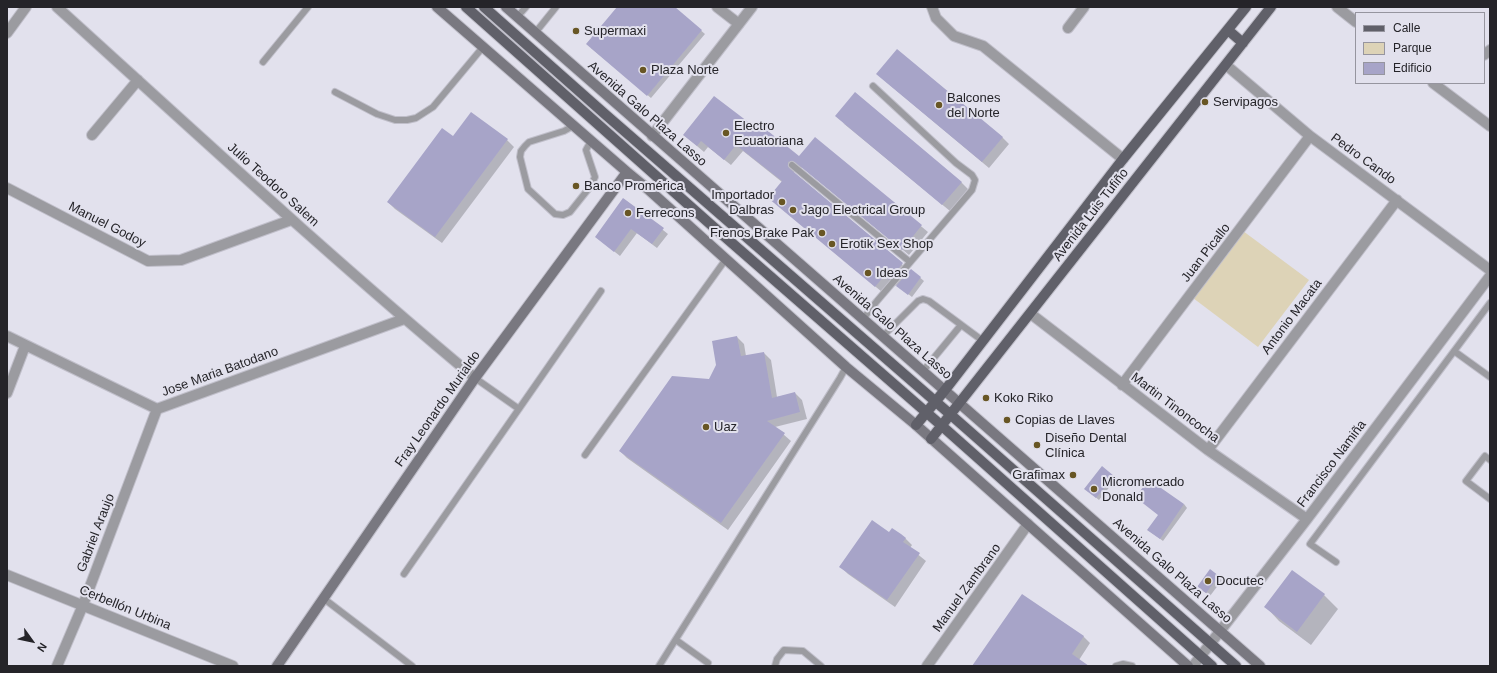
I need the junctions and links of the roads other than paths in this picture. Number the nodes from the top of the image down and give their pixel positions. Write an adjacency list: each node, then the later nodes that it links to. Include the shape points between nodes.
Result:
1 (26, 7): 22 (street)
2 (57, 7): 28 (street, Julio Teodoro Salem)
3 (308, 7): 26 (lane)
4 (437, 7): 25 (main road)
5 (466, 7): 70 (main road, via 709,224)
6 (484, 7): 66 (main road, Avenida Galo Plaza Lasso)
7 (506, 7): 17 (main road, Avenida Galo Plaza Lasso)
8 (526, 7): 17 (lane)
9 (556, 7): 23 (lane)
10 (717, 7): 19 (street)
11 (752, 7): 19 (street)
12 (932, 7): 38 (street, via 936,18 954,36 983,46)
13 (1084, 7): 20 (street)
14 (1246, 7): 21 (main road, Avenida Luis Tufiño)
15 (1271, 7): 24 (main road, Avenida Luis Tufiño)
16 (1336, 7): 18 (street)
17 (517, 17): 23 (main road, Avenida Galo Plaza Lasso)
18 (1355, 21)
19 (739, 24): 35 (street)
20 (1068, 28)
21 (1228, 30): 24 (main road); 38 (main road, Avenida Luis Tufiño)
22 (7, 33)
23 (536, 33): 35 (main road, Avenida Galo Plaza Lasso)
24 (1243, 43): 27 (main road, Avenida Luis Tufiño)
25 (483, 47): 31 (lane, via 433,107 416,118 395,120 377,114); 32 (main road)
26 (263, 62)
27 (1226, 65): 36 (street, Pedro Cando); 50 (main road, Avenida Luis Tufiño)
28 (138, 80): 34 (street); 43 (street, Julio Teodoro Salem)
29 (1439, 84): 33 (street)
30 (873, 86): 45 (lane, via 975,180 972,190)
31 (335, 92)
32 (573, 126): 37 (main road); 37 (lane, via 529,142 521,151 520,157 528,189 555,214 563,215 570,212 595,177 586,150)
33 (1490, 126)
34 (92, 135)
35 (652, 136): 52 (main road, Avenida Galo Plaza Lasso)
36 (1310, 136): 42 (street, Pedro Cando); 63 (street, Juan Picallo)
37 (591, 141): 40 (main road)
38 (1123, 159): 56 (main road, Avenida Luis Tufiño)
39 (792, 165): 45 (lane)
40 (626, 172): 44 (main road); 62 (main road, Fray Leonardo Murialdo)
41 (7, 188): 43 (street, Manuel Godoy, via 148,261 181,260)
42 (1396, 200): 46 (street, Pedro Cando); 75 (street, Antonio Macata)
43 (291, 220): 51 (street, Julio Teodoro Salem)
44 (726, 259): 59 (main road); 76 (lane)
45 (910, 262): 52 (lane)
46 (1490, 270)
47 (1490, 276): 79 (street, Francisco Namiña)
48 (601, 291): 69 (lane)
49 (1490, 303): 58 (lane)
50 (1031, 314): 63 (street, Martin Tinoncocha); 67 (main road, Avenida Luis Tufiño)
51 (404, 319): 62 (street, Julio Teodoro Salem); 68 (street, Jose Maria Batodano)
52 (863, 319): 55 (main road, Avenida Galo Plaza Lasso)
53 (961, 325): 55 (lane, via 923,299); 56 (lane); 60 (lane)
54 (7, 336): 57 (street, Jose Maria Batodano)
55 (883, 336): 60 (main road, Avenida Galo Plaza Lasso)
56 (983, 341): 64 (main road, Avenida Luis Tufiño)
57 (25, 346): 65 (street); 68 (street, Jose Maria Batodano)
58 (1454, 351): 61 (lane); 81 (lane, via 1310,544)
59 (846, 367): 72 (main road); 87 (lane)
60 (923, 371): 64 (main road, Avenida Galo Plaza Lasso)
61 (1490, 376)
62 (475, 378): 69 (lane); 84 (main road, Fray Leonardo Murialdo)
63 (1122, 385): 75 (street, Martin Tinoncocha)
64 (945, 390): 66 (main road, Avenida Luis Tufiño); 67 (main road, Avenida Galo Plaza Lasso)
65 (7, 393)
66 (935, 402): 70 (main road, Avenida Luis Tufiño); 71 (main road, Avenida Galo Plaza Lasso)
67 (960, 404): 71 (main road, Avenida Luis Tufiño); 86 (main road, Avenida Galo Plaza Lasso)
68 (157, 409): 85 (street, Gabriel Araujo)
69 (519, 409): 82 (lane)
70 (926, 412): 72 (main road, Avenida Luis Tufiño); 73 (main road)
71 (951, 415): 73 (main road, Avenida Luis Tufiño); 88 (main road, Avenida Galo Plaza Lasso)
72 (916, 426): 74 (main road)
73 (942, 426): 74 (main road, Avenida Luis Tufiño); 89 (main road)
74 (931, 439): 80 (main road)
75 (1208, 450): 79 (street, Martin Tinoncocha)
76 (585, 455)
77 (1490, 460): 78 (lane, via 1485,456 1466,481)
78 (1490, 499)
79 (1307, 519): 86 (street, Francisco Namiña)
80 (1028, 524): 98 (street, Manuel Zambrano); 101 (main road)
81 (1336, 562)
82 (404, 574)
83 (7, 575): 85 (street, Cerbellón Urbina)
84 (323, 598): 93 (main road, Fray Leonardo Murialdo); 94 (lane)
85 (82, 605): 91 (street, Gabriel Araujo); 92 (street, Cerbellón Urbina)
86 (1221, 631): 88 (street, Francisco Namiña); 105 (main road, Avenida Galo Plaza Lasso)
87 (676, 640): 90 (lane); 95 (lane)
88 (1210, 644): 89 (street, Francisco Namiña); 104 (main road, Avenida Galo Plaza Lasso)
89 (1201, 656): 102 (street, Francisco Namiña); 103 (main road)
90 (708, 663)
91 (57, 666)
92 (233, 666)
93 (277, 666)
94 (412, 666)
95 (658, 666)
96 (775, 666): 97 (lane, via 784,650 803,651)
97 (821, 666)
98 (927, 666)
99 (1116, 666): 100 (lane)
100 (1132, 666)
101 (1188, 666)
102 (1193, 666)
103 (1212, 666)
104 (1236, 666)
105 (1260, 666)

